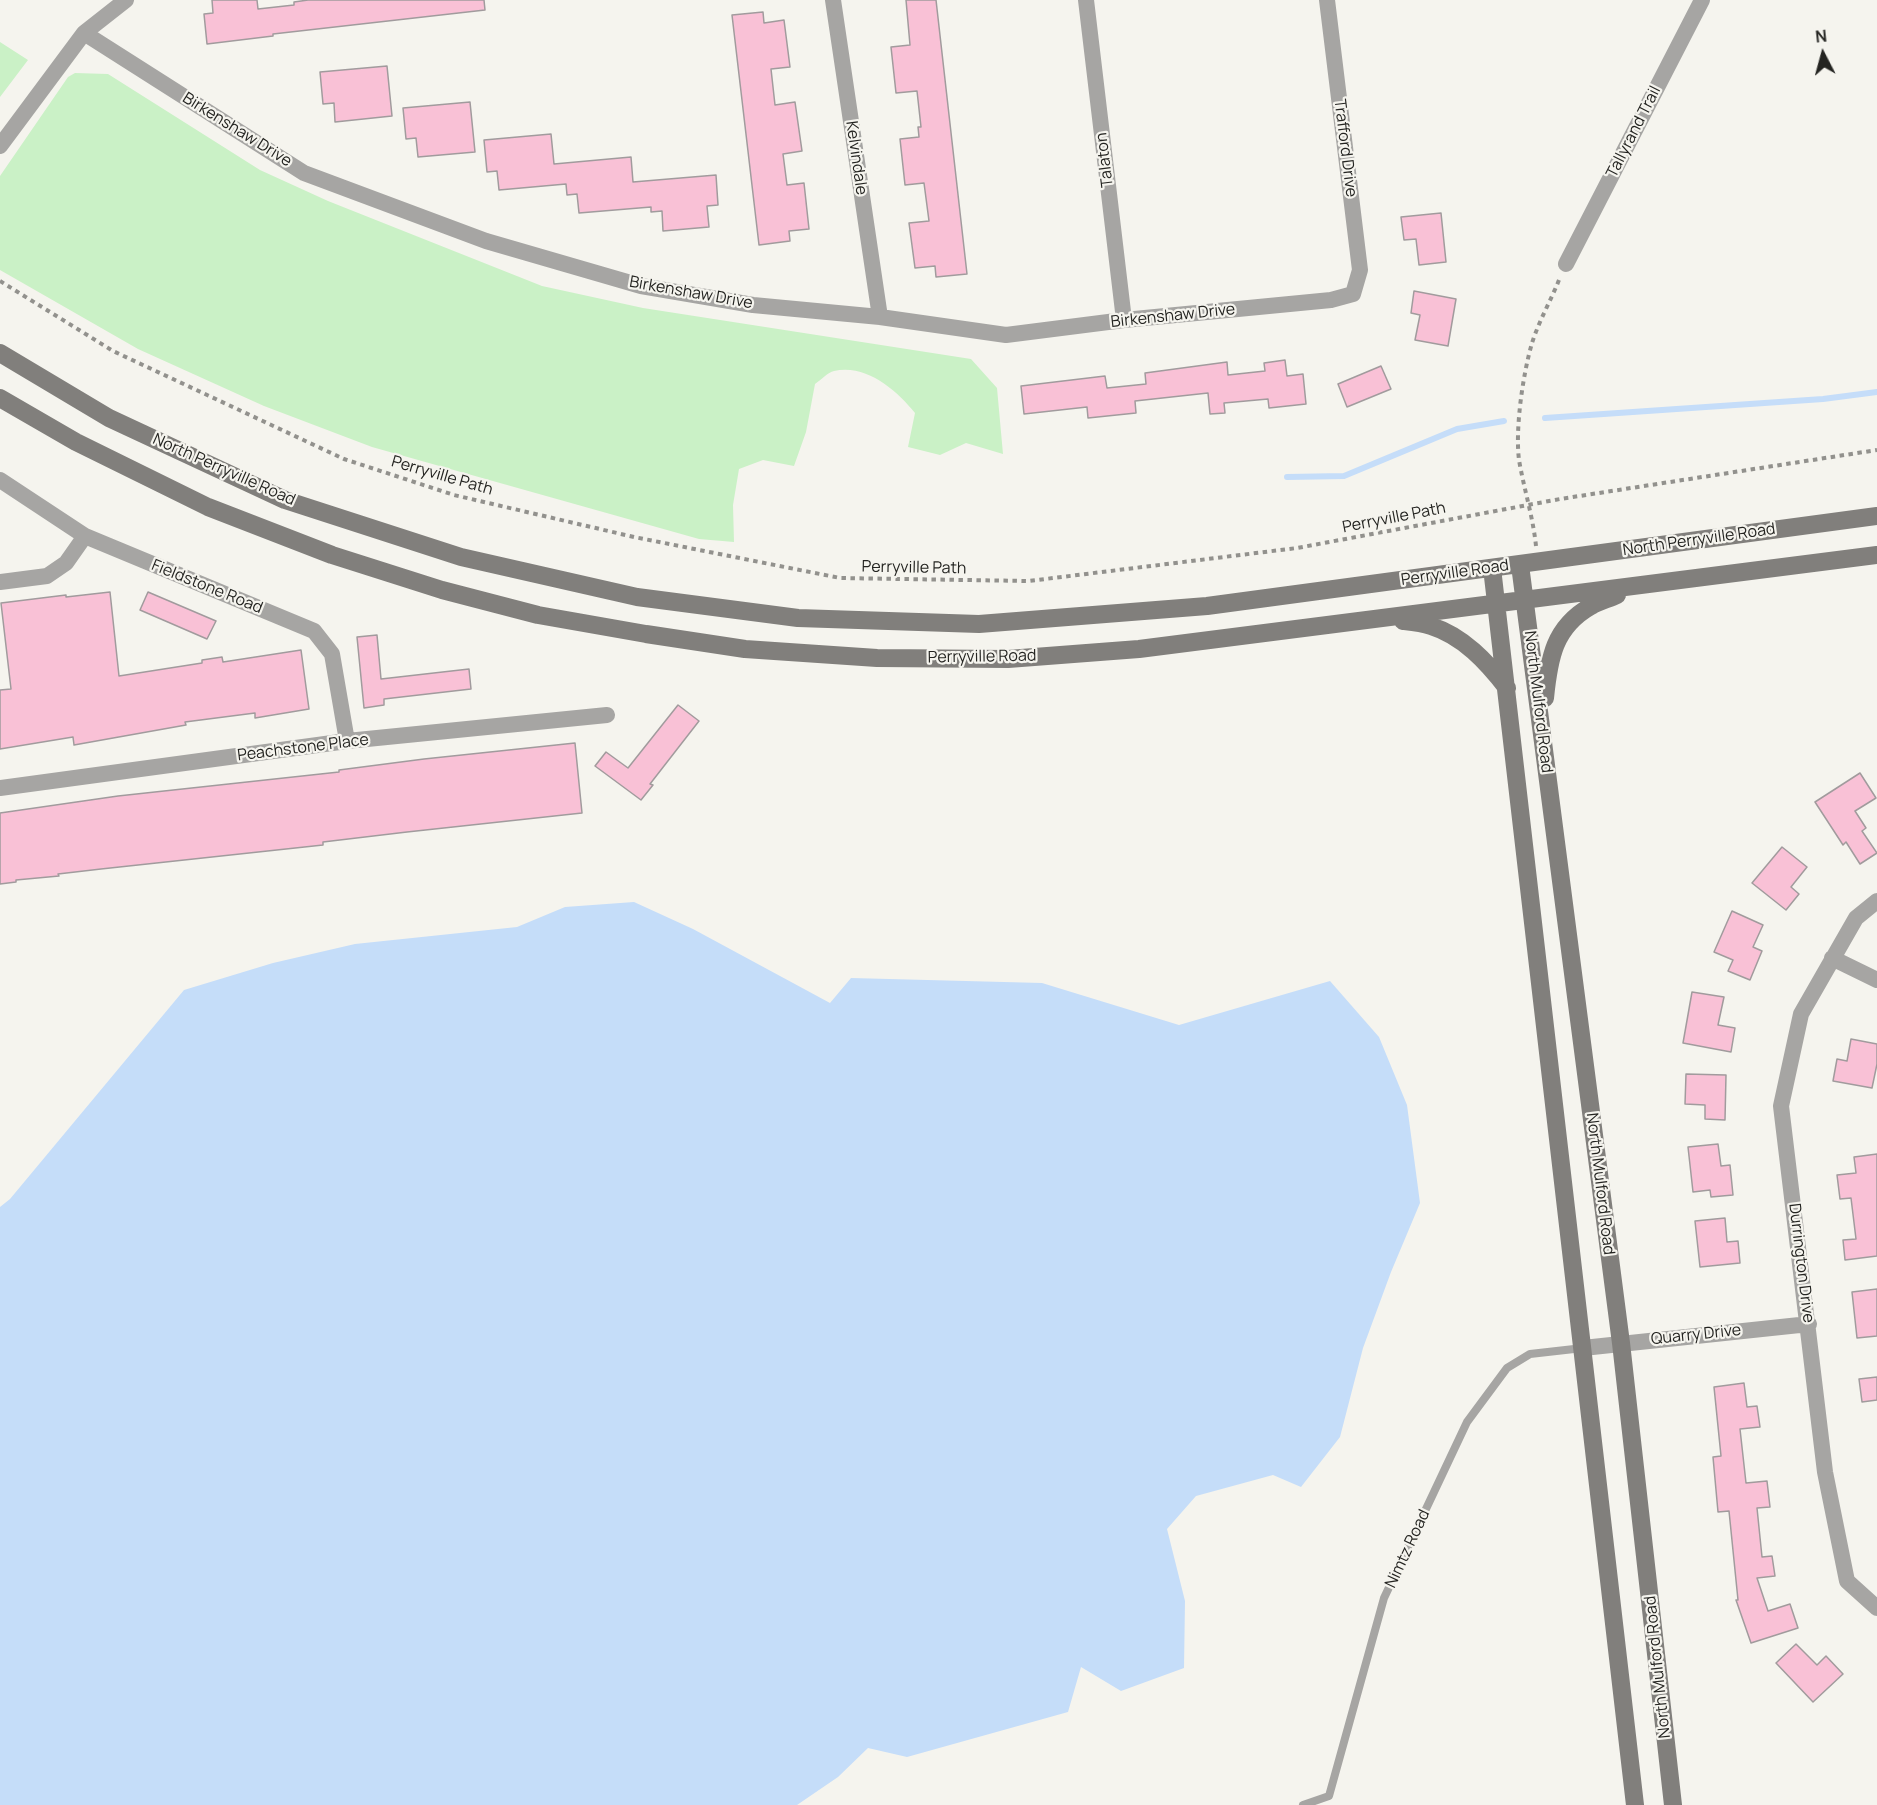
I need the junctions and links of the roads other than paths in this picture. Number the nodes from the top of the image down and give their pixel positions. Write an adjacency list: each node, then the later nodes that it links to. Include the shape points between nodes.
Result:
1 (124, 0): 6 (street)
2 (833, 0): 10 (street, Kelvindale)
3 (1086, 0): 11 (street, Talaton)
4 (1327, 0): 9 (street, Trafford Drive, via 1360,270)
5 (1702, 0): 8 (street, Tallyrand Trail)
6 (84, 33): 7 (street); 10 (street, Birkenshaw Drive, via 304,173 486,242 641,286 753,305)
7 (0, 146)
8 (1566, 264)
9 (1353, 294): 11 (street, Birkenshaw Drive, via 1331,300)
10 (880, 317): 11 (street, Birkenshaw Drive, via 1006,335)
11 (1125, 320)
12 (0, 353): 18 (main road, North Perryville Road, via 109,418 285,500)
13 (0, 398): 25 (main road, Perryville Road, via 76,442 208,507 332,555 538,615 646,634 745,649 877,658 1008,659 1139,649)
14 (0, 480): 16 (street, Fieldstone Road)
15 (1877, 516): 19 (main road, North Perryville Road)
16 (85, 536): 21 (street, via 66,563 47,576); 29 (street, Fieldstone Road, via 314,631 332,654)
17 (1877, 555): 22 (main road)
18 (462, 557): 20 (main road, Perryville Road, via 637,597 798,618 979,624 1207,606)
19 (1529, 563): 20 (main road, Perryville Road); 23 (main road, North Mulford Road)
20 (1492, 568): 24 (main road, North Mulford Road)
21 (0, 582)
22 (1637, 586): 23 (main road); 28 (main road, via 1593,604 1572,618 1557,638 1547,677)
23 (1525, 600): 24 (main road, Perryville Road); 28 (main road, North Mulford Road)
24 (1496, 603): 25 (main road, Perryville Road); 26 (main road, North Mulford Road)
25 (1386, 617): 26 (main road, via 1432,626 1464,643 1490,665)
26 (1507, 688): 36 (main road, North Mulford Road)
27 (607, 715): 29 (street, Peachstone Place)
28 (1542, 730): 35 (main road, North Mulford Road)
29 (347, 741): 30 (street, Peachstone Place)
30 (0, 788)
31 (1877, 901): 32 (street, Durrington Drive, via 1856,918)
32 (1832, 958): 33 (street); 34 (street, Durrington Drive, via 1801,1014 1781,1106)
33 (1877, 980)
34 (1809, 1324): 35 (street, Quarry Drive); 37 (street, Durrington Drive, via 1825,1472 1847,1581)
35 (1621, 1343): 36 (street, Quarry Drive); 40 (main road, North Mulford Road)
36 (1583, 1347): 38 (lane, Nimtz Road, via 1530,1354 1507,1368 1467,1422 1384,1598 1329,1796); 39 (main road, North Mulford Road)
37 (1877, 1608)
38 (1303, 1805)
39 (1635, 1805)
40 (1673, 1805)

